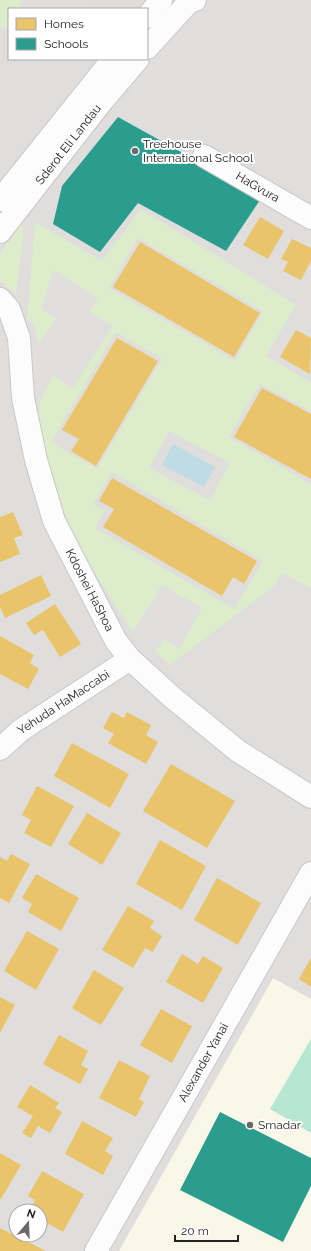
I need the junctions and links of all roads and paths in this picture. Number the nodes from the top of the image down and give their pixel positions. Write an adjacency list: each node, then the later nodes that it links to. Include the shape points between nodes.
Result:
1 (161, 0): 3 (street)
2 (195, 0): 4 (street, via 189,2)
3 (148, 16)
4 (148, 47)
5 (112, 60): 8 (street, Sderot Eli Landau)
6 (137, 60): 10 (street, Sderot Eli Landau)
7 (204, 156): 9 (street, HaGvura)
8 (0, 200)
9 (311, 218)
10 (0, 232)
11 (0, 299): 12 (street, Kdoshei HaShoa, via 9,309 19,338 23,398 36,460 54,522 116,641)
12 (130, 659): 13 (street, Yehuda HaMaccabi, via 21,730); 14 (street, Kdoshei HaShoa, via 238,751)
13 (0, 749)
14 (311, 797)
15 (311, 873): 16 (street, Alexander Yanai)
16 (96, 1251)

